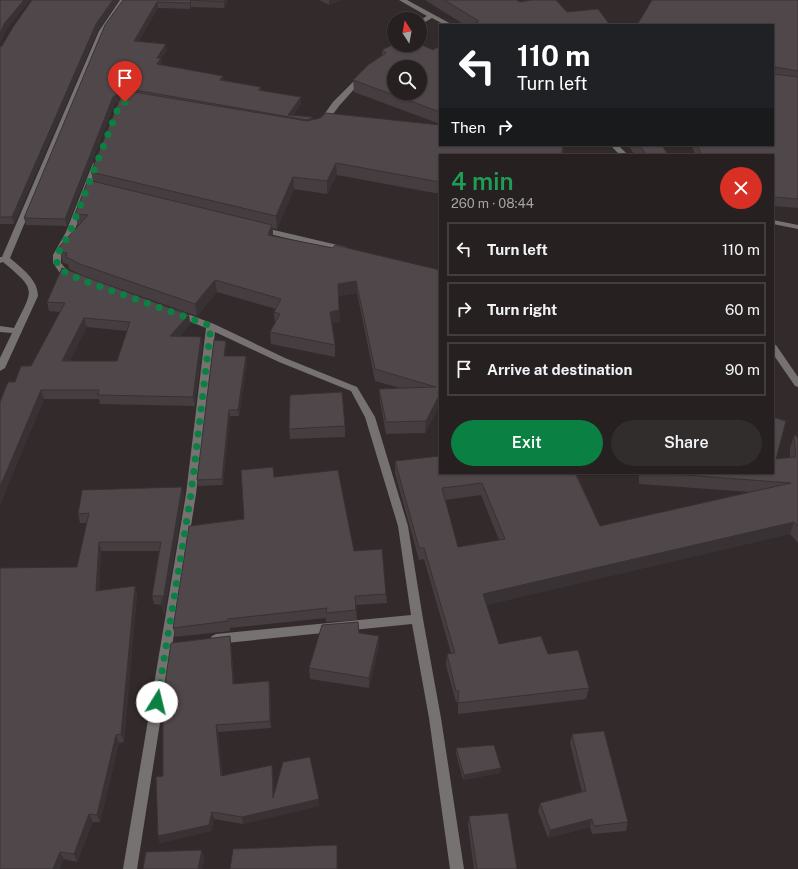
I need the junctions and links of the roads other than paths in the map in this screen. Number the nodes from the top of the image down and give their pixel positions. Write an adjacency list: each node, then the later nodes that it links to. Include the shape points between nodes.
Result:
1 (123, 0): 15 (street, via 102,31)
2 (402, 0): 3 (street)
3 (432, 15): 4 (street); 5 (street)
4 (427, 18)
5 (448, 24)
6 (368, 71): 7 (street)
7 (317, 127)
8 (615, 146): 9 (street)
9 (623, 154)
10 (99, 158): 16 (street, via 91,188 57,255 57,263 63,271)
11 (774, 222): 13 (street)
12 (248, 226): 14 (street)
13 (798, 227)
14 (356, 253)
15 (3, 259): 20 (street, via 24,275 34,288 34,296)
16 (86, 282)
17 (166, 309): 18 (street)
18 (211, 326): 24 (street, via 282,360 354,389 370,417 403,526); 27 (street, via 191,494)
19 (0, 329): 20 (street)
20 (17, 331): 22 (street)
21 (776, 355): 23 (street)
22 (0, 368)
23 (798, 384)
24 (417, 619): 25 (street); 29 (street, via 435,718)
25 (201, 640)
26 (180, 643): 27 (street)
27 (166, 645): 28 (street)
28 (130, 869)
29 (457, 869)

